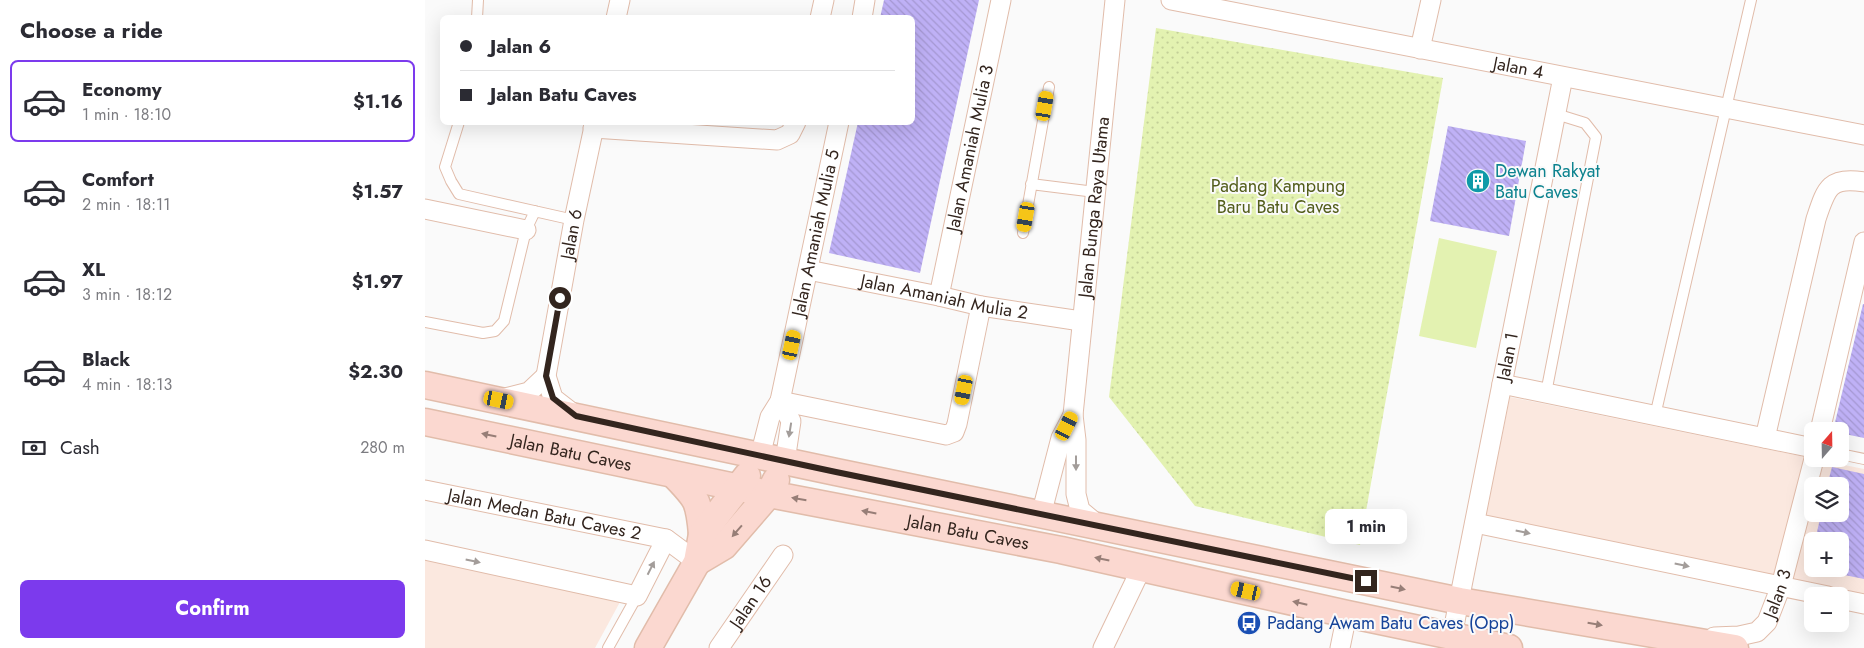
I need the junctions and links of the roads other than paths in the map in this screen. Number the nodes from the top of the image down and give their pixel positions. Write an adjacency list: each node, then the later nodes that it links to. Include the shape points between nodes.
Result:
1 (478, 0): 11 (lane)
2 (620, 0): 12 (street)
3 (823, 0): 13 (street)
4 (865, 0): 14 (street)
5 (1001, 0): 35 (street, Jalan Amaniah Mulia 3)
6 (1115, 0): 27 (street, Jalan Bunga Raya Utama)
7 (1171, 0): 10 (street, Jalan 4)
8 (1431, 0): 15 (street)
9 (1751, 0): 18 (lane)
10 (1217, 4): 15 (street, Jalan 4)
11 (477, 15)
12 (617, 15)
13 (820, 15)
14 (862, 15)
15 (1420, 49): 16 (street, Jalan 4)
16 (1563, 77): 18 (street, Jalan 4); 19 (street, Jalan 1)
17 (1049, 86): 26 (lane)
18 (1725, 108): 24 (street, Jalan 4); 47 (lane)
19 (1556, 114): 41 (street, Jalan 1); 42 (lane, via 1585,123 1596,137)
20 (458, 125): 29 (lane, via 445,167 459,194)
21 (594, 125): 22 (street, via 777,140 790,134); 30 (street, Jalan 6)
22 (794, 125)
23 (838, 125): 34 (street, Jalan Amaniah Mulia 5)
24 (1864, 135)
25 (1864, 182): 50 (street, via 1846,179 1832,185 1824,194)
26 (1031, 184): 27 (lane); 32 (lane)
27 (1095, 192): 38 (street, Jalan Bunga Raya Utama)
28 (425, 209): 31 (street)
29 (535, 211): 30 (lane); 31 (lane)
30 (574, 220): 39 (street, Jalan 6)
31 (526, 230): 37 (lane, via 504,321 495,331 483,334)
32 (1023, 234)
33 (1864, 242): 49 (street)
34 (808, 270): 35 (street, Jalan Amaniah Mulia 2); 44 (street, Jalan Amaniah Mulia 5)
35 (939, 296): 36 (street, Jalan Amaniah Mulia 2)
36 (981, 306): 38 (street, Jalan Amaniah Mulia 2); 44 (street, via 954,432 946,435)
37 (425, 322)
38 (1081, 322): 45 (street, Jalan Bunga Raya Utama)
39 (546, 376): 43 (street, via 529,392); 46 (street, via 553,398)
40 (425, 384): 43 (main road, Jalan Batu Caves)
41 (1502, 384): 42 (street); 61 (street, Jalan 1)
42 (1547, 393): 47 (street)
43 (499, 400): 46 (main road, Jalan Batu Caves)
44 (780, 401): 53 (street, Jalan Amaniah Mulia 5, via 770,417); 53 (street, one-way to 53, via 791,422)
45 (1073, 415): 60 (street, Jalan Bunga Raya Utama, via 1061,438); 62 (street, Jalan Bunga Raya Utama, one-way to 62, via 1076,494 1080,510)
46 (576, 416): 53 (main road, Jalan Batu Caves)
47 (1655, 416): 50 (street)
48 (425, 422): 56 (main road, Jalan Batu Caves, one-way to 48)
49 (1822, 422)
50 (1765, 438): 51 (street)
51 (1804, 446)
52 (1849, 456): 54 (lane)
53 (772, 459): 57 (main road); 59 (main road); 60 (main road, Jalan Batu Caves)
54 (1864, 459)
55 (1812, 468): 70 (street, Jalan 3)
56 (674, 474): 57 (main road, Jalan Batu Caves); 63 (main road, via 694,496 700,511)
57 (740, 487): 59 (main road, Jalan Batu Caves); 63 (main road)
58 (425, 490): 64 (street, Jalan Medan Batu Caves 2)
59 (769, 494): 66 (main road, Jalan Batu Caves, one-way to 59); 68 (main road, one-way to 68, via 724,546)
60 (1041, 515): 62 (main road, Jalan Batu Caves); 66 (main road, via 1048,534)
61 (1475, 522): 70 (street, one-way to 70); 73 (street, Jalan 1)
62 (1099, 526): 73 (main road, Jalan Batu Caves, one-way to 73)
63 (702, 534): 68 (main road)
64 (666, 539): 68 (street); 72 (street, one-way to 64)
65 (425, 550): 72 (street, one-way to 72)
66 (1061, 550): 69 (main road, Jalan Batu Caves, one-way to 66)
67 (783, 555): 81 (street, Jalan 16)
68 (697, 562): 80 (main road)
69 (1142, 567): 76 (main road, Jalan Batu Caves, one-way to 69); 82 (street)
70 (1781, 586): 71 (street); 77 (street, Jalan 3, via 1767,622 1757,632 1739,636)
71 (1804, 591)
72 (637, 596): 79 (lane)
73 (1459, 601): 77 (main road, Jalan Batu Caves, one-way to 77); 78 (street, Jalan 1)
74 (1849, 601): 75 (street)
75 (1864, 604)
76 (1347, 614): 78 (main road, Jalan Batu Caves); 83 (street)
77 (1661, 635): 85 (main road, Jalan Batu Caves)
78 (1452, 636): 84 (main road, Jalan Batu Caves)
79 (608, 648)
80 (648, 648)
81 (719, 648)
82 (1103, 648)
83 (1340, 648)
84 (1509, 648)
85 (1735, 648)

